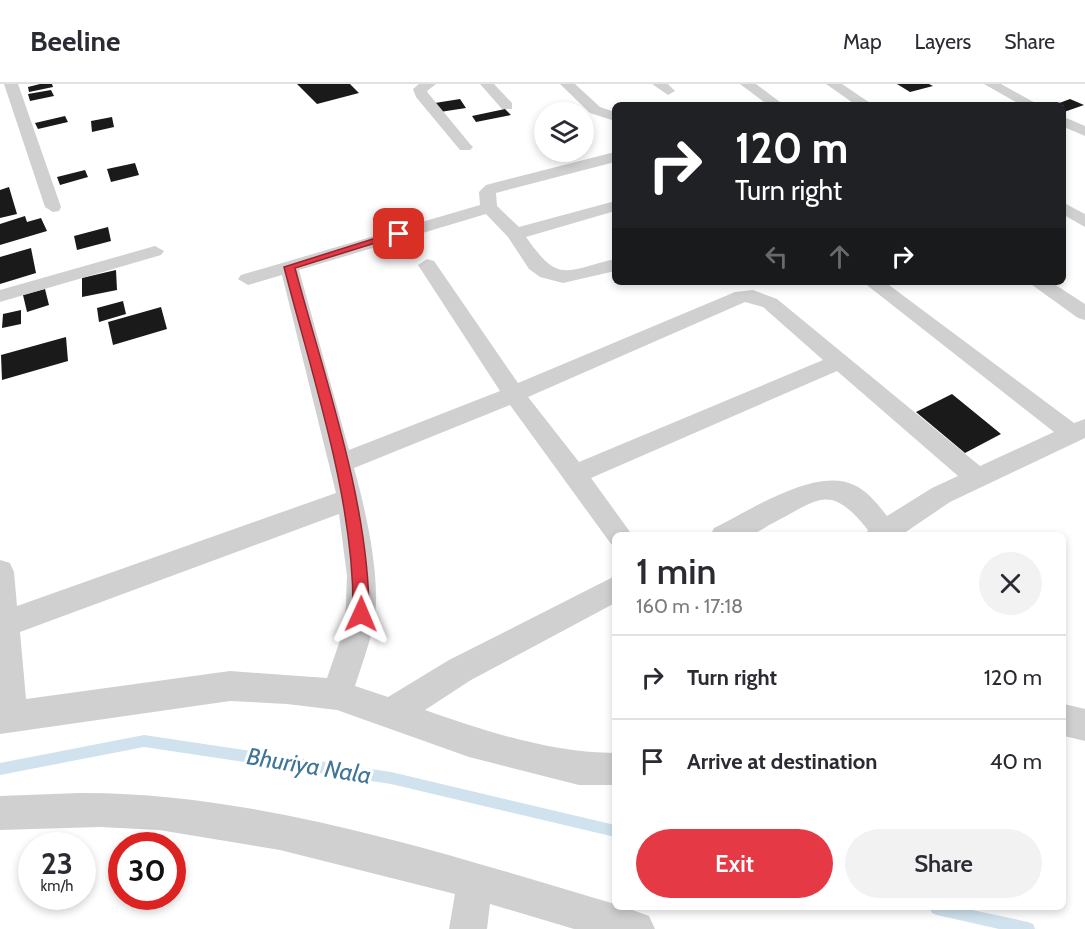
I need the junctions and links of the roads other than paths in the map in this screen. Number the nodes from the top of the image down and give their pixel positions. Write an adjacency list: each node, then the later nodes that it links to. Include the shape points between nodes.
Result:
1 (11, 84): 18 (street)
2 (429, 84): 16 (street, via 420,89 421,94)
3 (487, 84): 12 (street)
4 (567, 84): 13 (street, via 595,110)
5 (747, 84): 9 (street)
6 (833, 84): 10 (street)
7 (1021, 84): 8 (street)
8 (997, 87): 11 (street)
9 (773, 102)
10 (861, 102)
11 (1026, 102)
12 (507, 106)
13 (612, 116)
14 (1066, 123): 15 (street)
15 (1085, 132)
16 (465, 147)
17 (612, 158): 19 (street, via 492,188 487,192)
18 (53, 207)
19 (489, 207): 23 (street); 27 (street)
20 (612, 207): 23 (street)
21 (1066, 209): 22 (street)
22 (1085, 222)
23 (515, 234): 26 (street, via 536,265 547,273 563,277)
24 (155, 251): 31 (street)
25 (428, 265): 34 (street)
26 (612, 266)
27 (289, 267): 28 (street); 36 (street)
28 (248, 279)
29 (877, 285): 35 (street)
30 (1043, 285): 32 (street)
31 (0, 296)
32 (1085, 313)
33 (840, 361): 34 (street, via 770,303 742,296); 37 (street); 38 (street)
34 (514, 394): 36 (street); 37 (street)
35 (1078, 431): 38 (street)
36 (341, 463): 39 (street)
37 (574, 475): 40 (street)
38 (978, 478): 43 (street, via 941,495)
39 (350, 499): 46 (street); 47 (street, via 362,601 359,626)
40 (617, 532)
41 (731, 532): 42 (street, via 817,491 836,488 854,496)
42 (880, 532)
43 (883, 532)
44 (0, 572): 46 (street)
45 (612, 591): 48 (street, via 460,670)
46 (5, 624): 49 (street)
47 (337, 695): 48 (street); 49 (street, via 230,686)
48 (391, 713): 52 (street, via 470,741 579,769)
49 (6, 717)
50 (1066, 720): 51 (street)
51 (1085, 725)
52 (612, 769)
53 (0, 813): 54 (street, via 157,813 297,837)
54 (475, 881): 55 (street); 56 (street)
55 (468, 929)
56 (636, 929)

